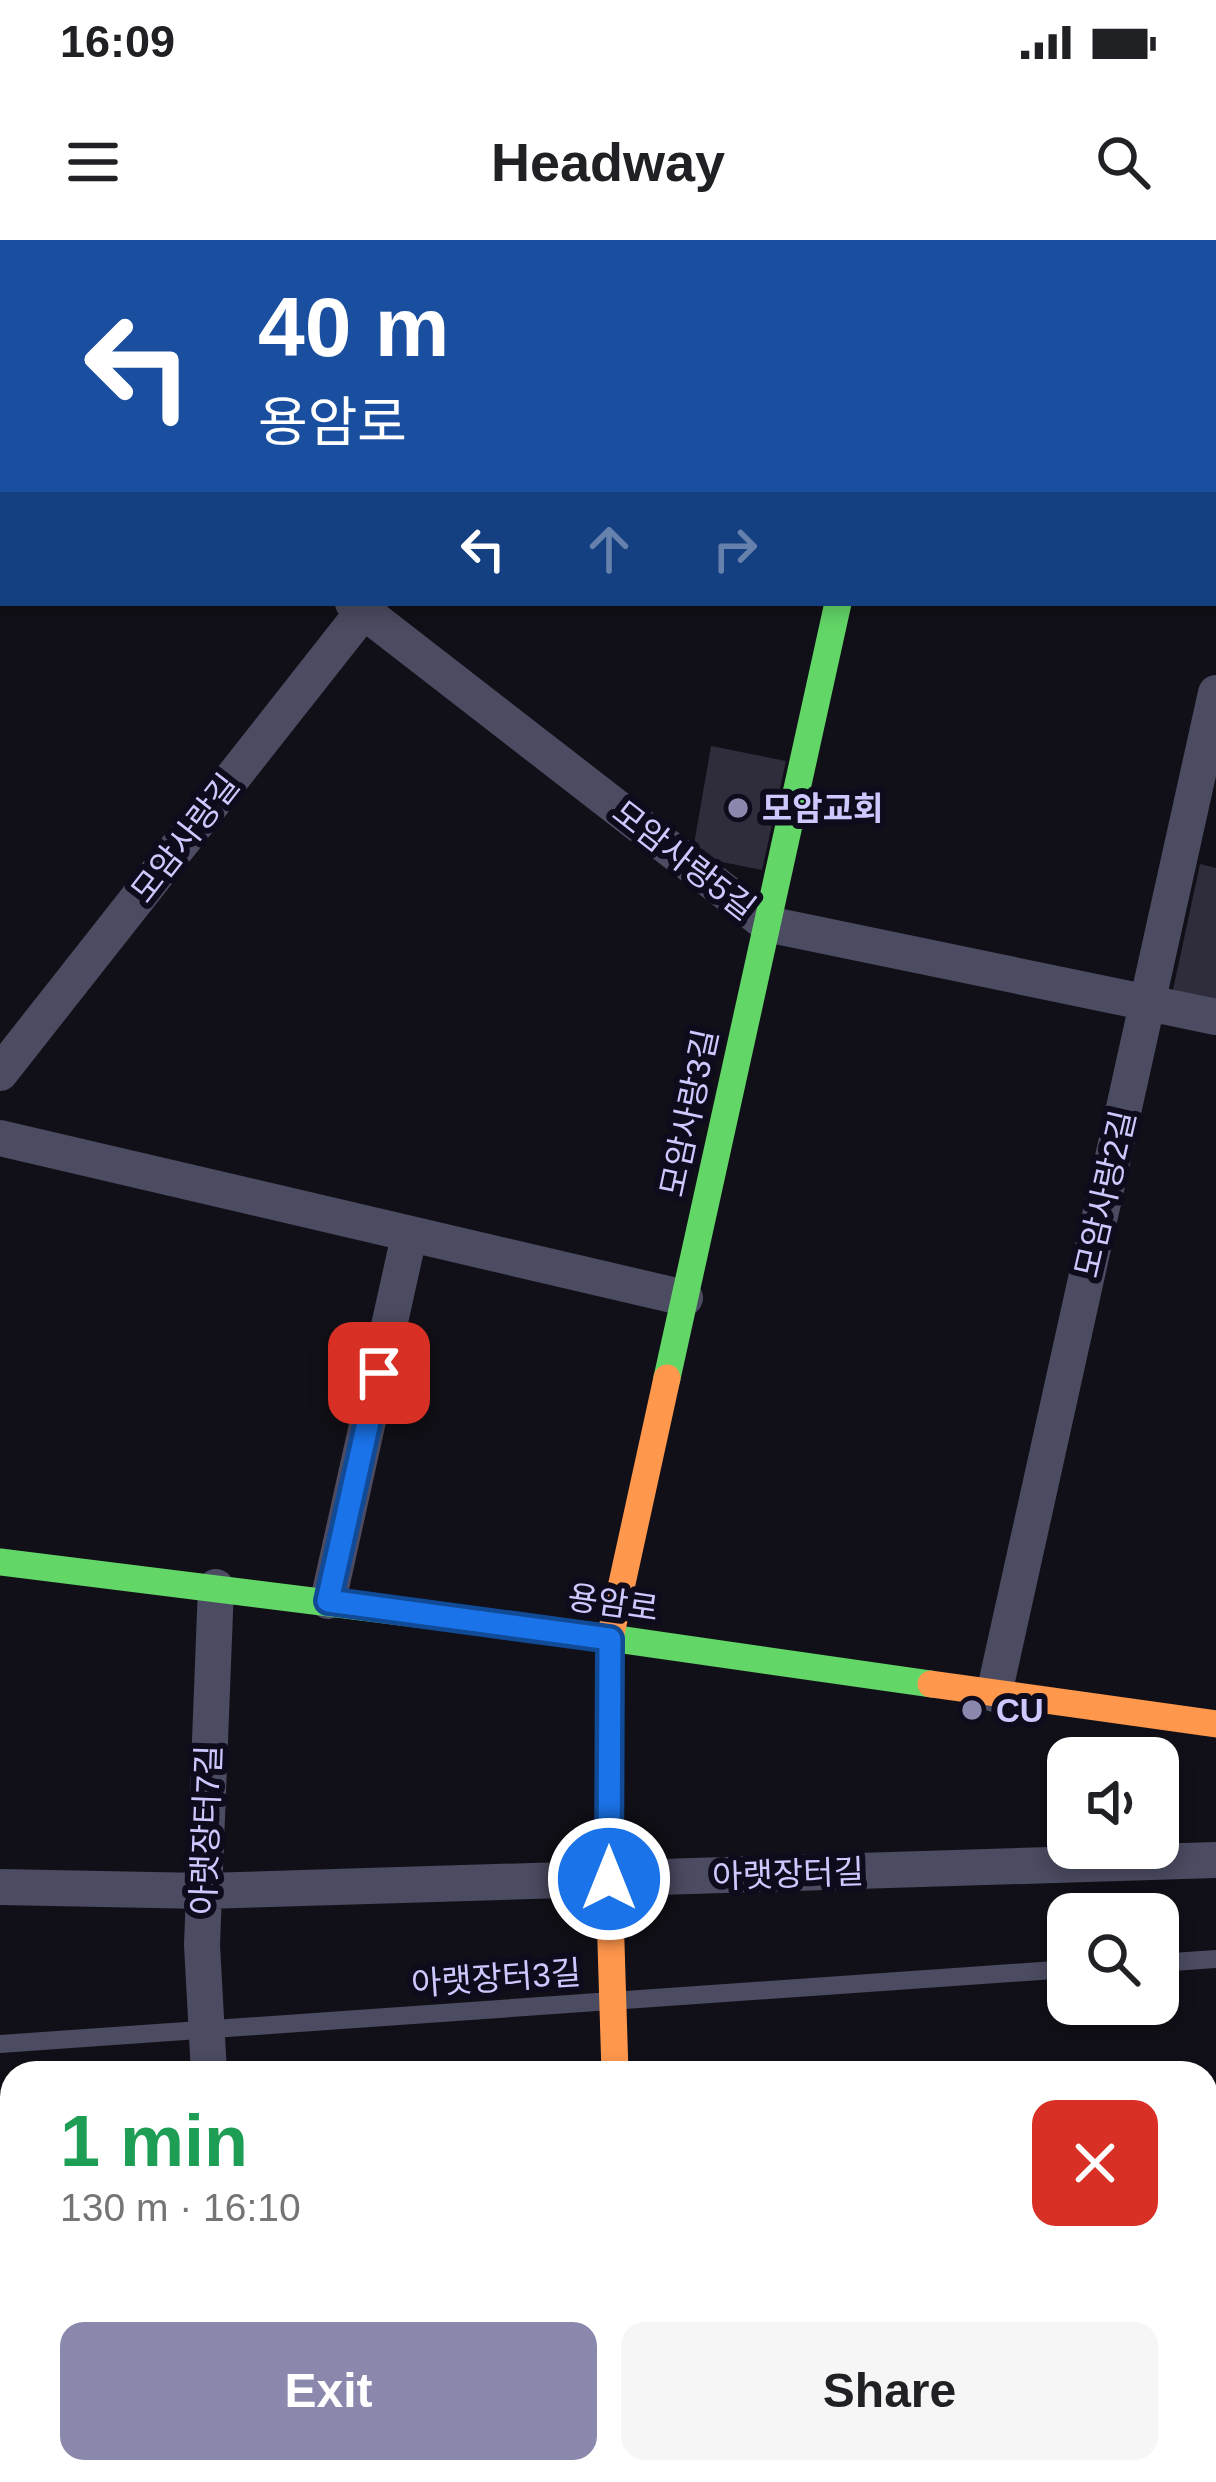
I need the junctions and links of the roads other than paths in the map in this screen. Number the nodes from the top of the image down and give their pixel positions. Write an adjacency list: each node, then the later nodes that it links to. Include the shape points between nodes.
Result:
1 (361, 606): 8 (street, 모암사랑길)
2 (363, 606): 5 (street, 모암사랑5길)
3 (837, 606): 5 (street, 모암사랑3길)
4 (1216, 693): 6 (street, 모암사랑2길)
5 (767, 924): 6 (street, 모암사랑5길); 11 (street, 모암사랑3길)
6 (1148, 1002): 7 (street, 모암사랑5길); 16 (street, 모암사랑2길)
7 (1216, 1017)
8 (0, 1072)
9 (0, 1138): 10 (street)
10 (409, 1236): 11 (street); 14 (street)
11 (685, 1298): 15 (street, 모암사랑3길)
12 (0, 1562): 13 (street, 용암로)
13 (216, 1586): 14 (street, 용암로); 21 (street, 아랫장터7길)
14 (328, 1601): 15 (street, 용암로)
15 (610, 1639): 16 (street, 용암로); 19 (street, 모암사랑3길)
16 (994, 1694): 17 (street, 용암로)
17 (1216, 1724)
18 (1216, 1860): 19 (street, 아랫장터길)
19 (609, 1879): 21 (street, 아랫장터길); 25 (street, 모암사랑3길)
20 (0, 1887): 21 (street, 아랫장터길)
21 (204, 1891): 26 (street, 아랫장터7길)
22 (1216, 1959): 23 (lane)
23 (1179, 1962)
24 (1047, 1970): 25 (lane, 아랫장터3길)
25 (613, 2000): 26 (lane, 아랫장터3길); 29 (street, 모암사랑3길)
26 (207, 2028): 27 (lane, 아랫장터3길); 28 (street, 아랫장터7길)
27 (0, 2044)
28 (208, 2061)
29 (615, 2061)

